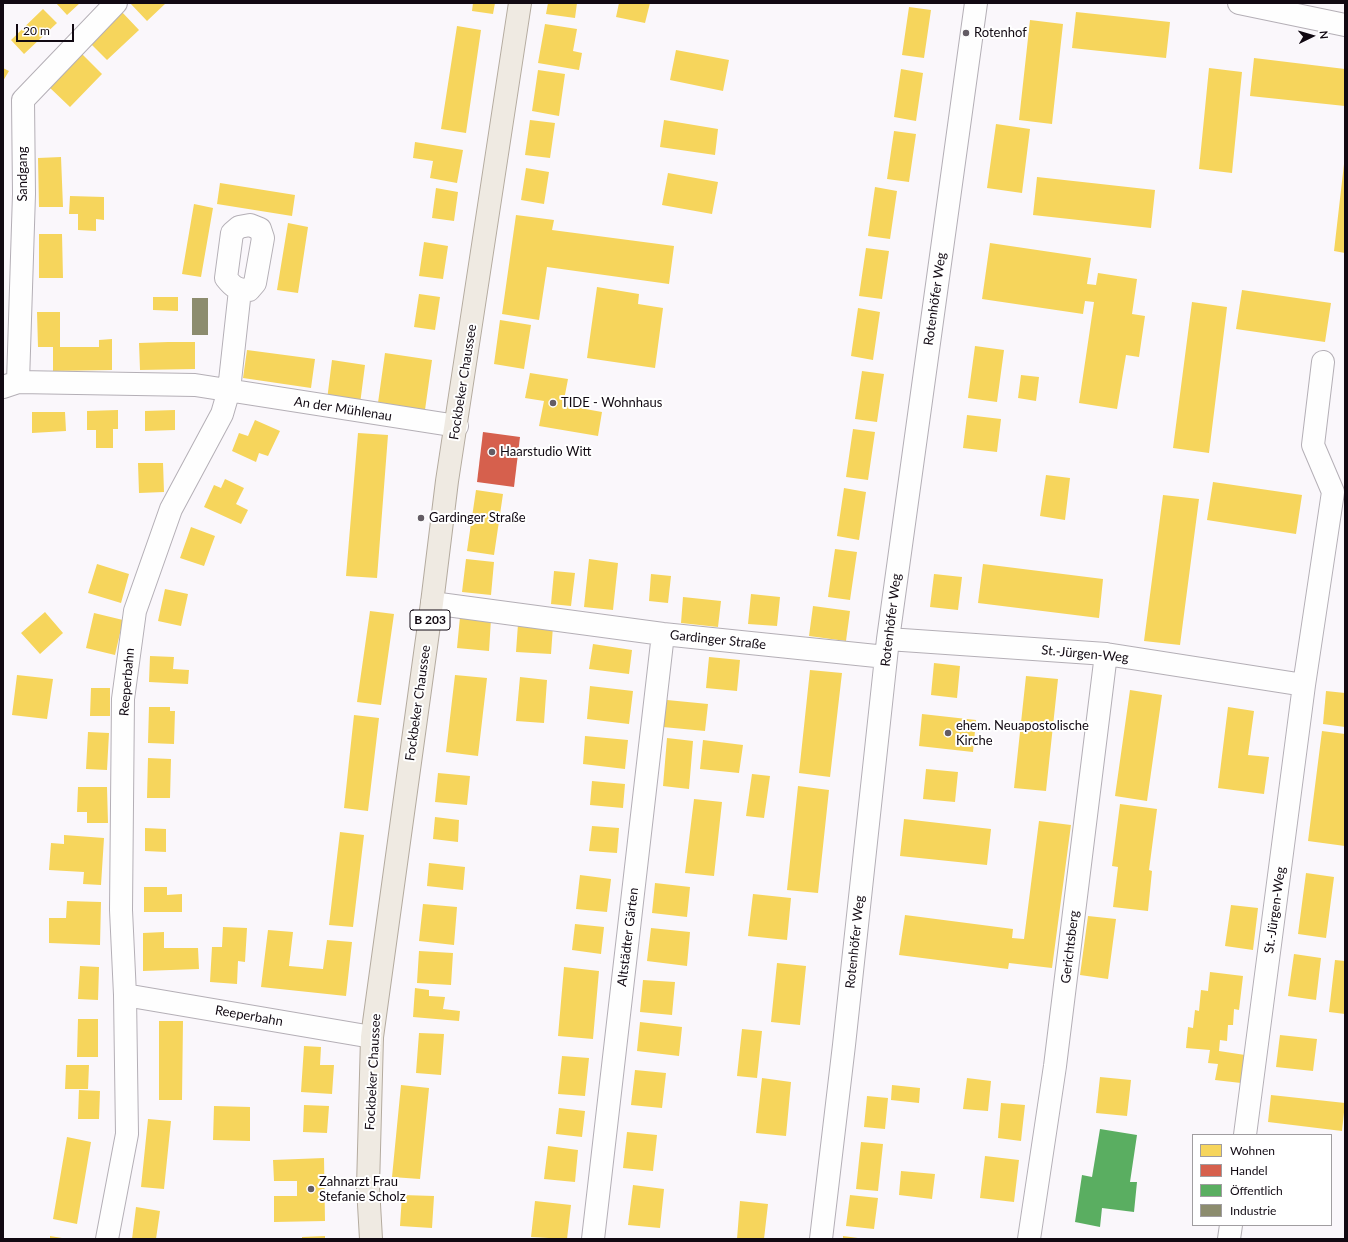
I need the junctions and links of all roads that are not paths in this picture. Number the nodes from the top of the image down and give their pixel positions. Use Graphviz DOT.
graph roads {
  1 [pos="116,3"];
  2 [pos="520,3"];
  3 [pos="976,3"];
  4 [pos="1239,3"];
  5 [pos="1345,25"];
  6 [pos="240,290"];
  7 [pos="1322,362"];
  8 [pos="10,385"];
  9 [pos="229,390"];
  10 [pos="457,426"];
  11 [pos="432,603"];
  12 [pos="664,634"];
  13 [pos="887,648"];
  14 [pos="1106,654"];
  15 [pos="1304,685"];
  16 [pos="126,995"];
  17 [pos="372,1037"];
  18 [pos="1245,1134"];
  19 [pos="1231,1226"];
  20 [pos="107,1239"];
  21 [pos="371,1239"];
  22 [pos="593,1239"];
  23 [pos="821,1239"];
  24 [pos="1029,1239"];
  25 [pos="1229,1239"];
  1 -- 8 [label="street, Sandgang"];
  2 -- 10 [label="main road, Fockbeker Chaussee / B 203"];
  3 -- 13 [label="street, Rotenhöfer Weg"];
  4 -- 5 [label="street"];
  6 -- 9 [label="street"];
  7 -- 15 [label="street, St.-Jürgen-Weg"];
  8 -- 9 [label="street, An der Mühlenau"];
  9 -- 10 [label="street, An der Mühlenau"];
  9 -- 16 [label="street, Reeperbahn"];
  10 -- 11 [label="main road, Fockbeker Chaussee / B 203"];
  11 -- 12 [label="street, Gardinger Straße"];
  11 -- 17 [label="main road, Fockbeker Chaussee / B 203"];
  12 -- 13 [label="street, Gardinger Straße"];
  12 -- 22 [label="street, Altstädter Gärten"];
  13 -- 14 [label="street, St.-Jürgen-Weg"];
  13 -- 23 [label="street, Rotenhöfer Weg"];
  14 -- 15 [label="street, St.-Jürgen-Weg"];
  14 -- 24 [label="street, Gerichtsberg"];
  15 -- 18 [label="street, St.-Jürgen-Weg"];
  16 -- 17 [label="street, Reeperbahn"];
  16 -- 20 [label="street, Reeperbahn"];
  17 -- 21 [label="main road, Fockbeker Chaussee / B 203"];
  19 -- 25 [label="street"];
}
